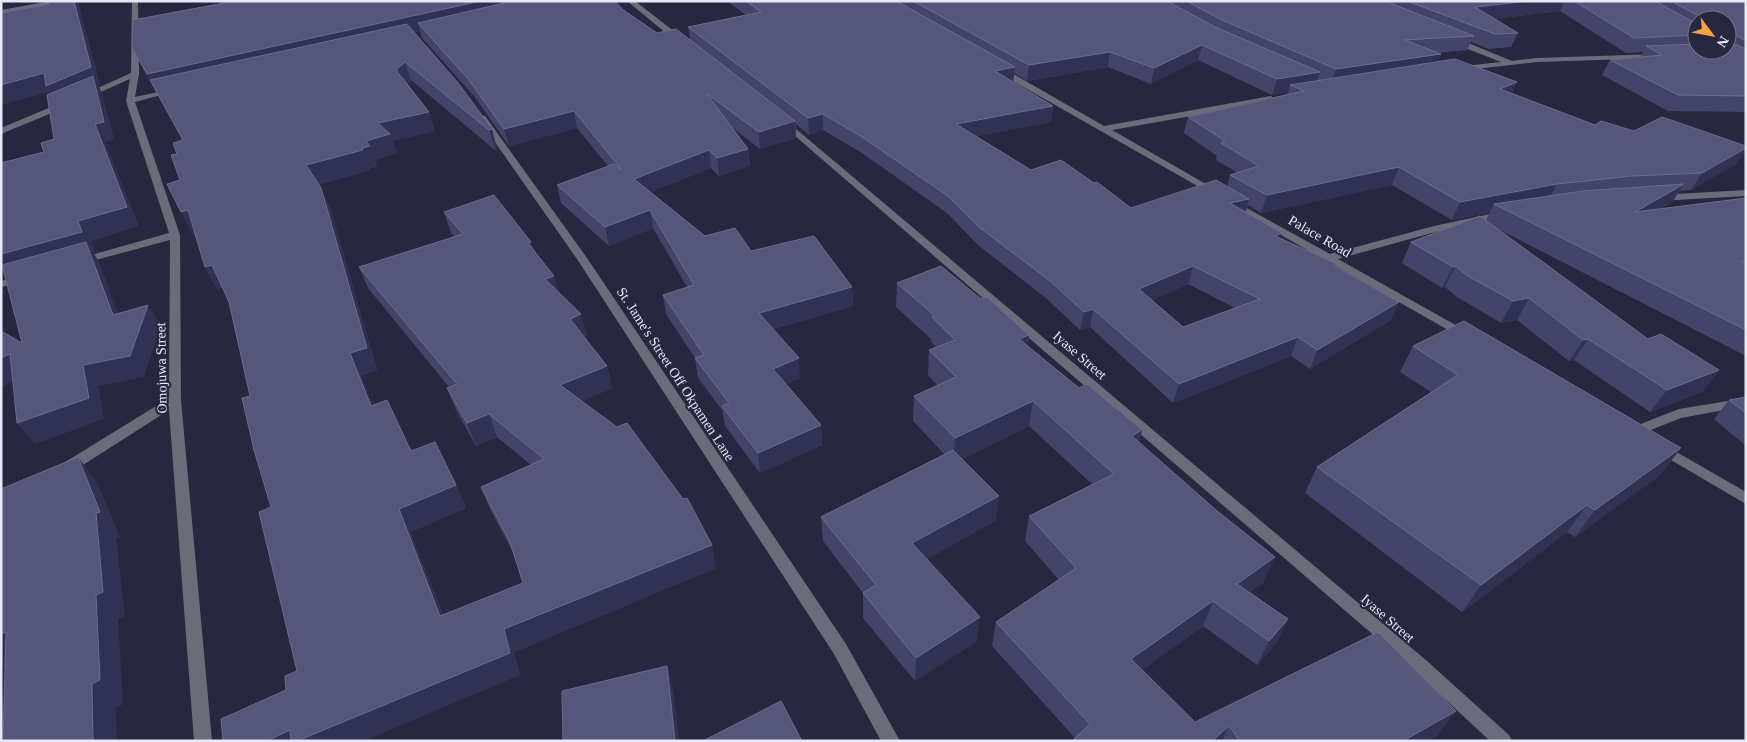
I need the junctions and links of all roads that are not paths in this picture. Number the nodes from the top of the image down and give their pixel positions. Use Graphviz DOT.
graph roads {
  1 [pos="65,1"];
  2 [pos="135,1"];
  3 [pos="630,1"];
  4 [pos="1,12"];
  5 [pos="1447,38"];
  6 [pos="691,49"];
  7 [pos="1664,56"];
  8 [pos="1512,62"];
  9 [pos="992,66"];
  10 [pos="1446,71"];
  11 [pos="135,74"];
  12 [pos="178,90"];
  13 [pos="1283,97"];
  14 [pos="130,100"];
  15 [pos="474,107"];
  16 [pos="774,114"];
  17 [pos="1103,129"];
  18 [pos="1,131"];
  19 [pos="1746,193"];
  20 [pos="1647,199"];
  21 [pos="1514,213"];
  22 [pos="175,235"];
  23 [pos="1329,258"];
  24 [pos="74,263"];
  25 [pos="29,276"];
  26 [pos="1,284"];
  27 [pos="1473,340"];
  28 [pos="175,400"];
  29 [pos="1746,402"];
  30 [pos="59,473"];
  31 [pos="1746,499"];
  32 [pos="202,741"];
  33 [pos="891,741"];
  34 [pos="1503,741"];
  1 -- 4 [label="street"];
  2 -- 11 [label="street, Omojuwa Street"];
  3 -- 6 [label="street"];
  5 -- 8 [label="street"];
  7 -- 8 [label="street"];
  8 -- 10 [label="street"];
  9 -- 17 [label="street, Palace Road"];
  11 -- 14 [label="street, Omojuwa Street"];
  11 -- 18 [label="street"];
  12 -- 14 [label="street"];
  13 -- 17 [label="street"];
  14 -- 22 [label="street, Omojuwa Street"];
  15 -- 33 [label="street, St. Jame's Street Off Okpamen Lane"];
  16 -- 34 [label="street, Iyase Street"];
  17 -- 23 [label="street, Palace Road"];
  19 -- 20 [label="street"];
  21 -- 23 [label="street"];
  22 -- 24 [label="street"];
  22 -- 28 [label="street, Omojuwa Street"];
  23 -- 27 [label="street, Palace Road"];
  25 -- 26 [label="street"];
  28 -- 30 [label="street"];
  28 -- 32 [label="street, Omojuwa Street"];
  29 -- 31 [label="street"];
}
